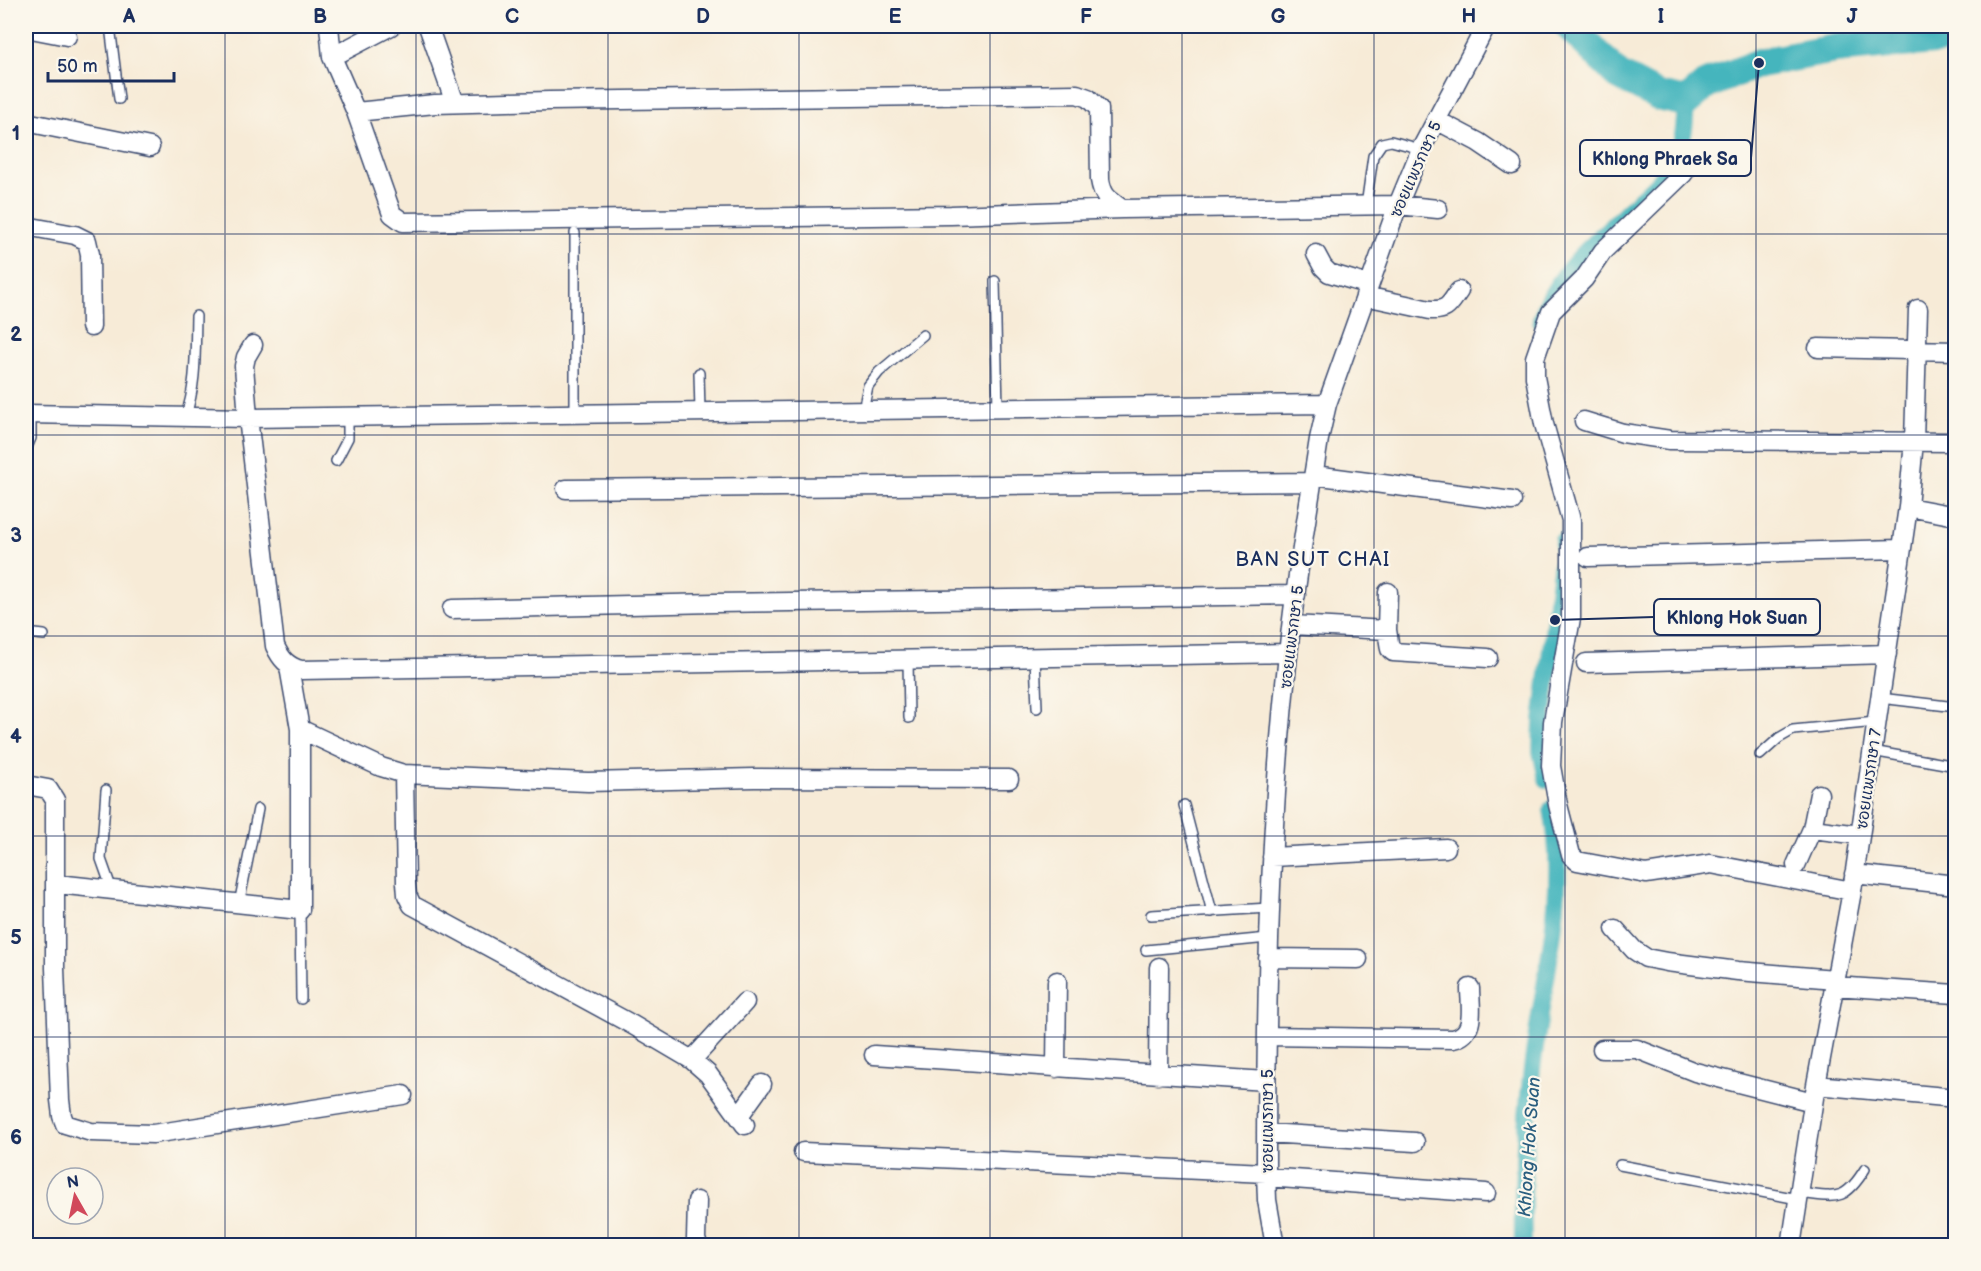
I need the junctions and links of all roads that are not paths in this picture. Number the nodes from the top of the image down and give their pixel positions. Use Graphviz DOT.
graph roads {
  1 [pos="110,26"];
  2 [pos="329,26"];
  3 [pos="391,26"];
  4 [pos="428,26"];
  5 [pos="1486,26"];
  6 [pos="26,28"];
  7 [pos="67,36"];
  8 [pos="332,57"];
  9 [pos="119,99"];
  10 [pos="455,103"];
  11 [pos="356,112"];
  12 [pos="1436,120"];
  13 [pos="26,122"];
  14 [pos="150,147"];
  15 [pos="1421,150"];
  16 [pos="1512,165"];
  17 [pos="1687,165"];
  18 [pos="1398,205"];
  19 [pos="1366,206"];
  20 [pos="1122,209"];
  21 [pos="1438,209"];
  22 [pos="26,226"];
  23 [pos="575,233"];
  24 [pos="1316,254"];
  25 [pos="994,281"];
  26 [pos="1367,291"];
  27 [pos="1459,291"];
  28 [pos="1918,309"];
  29 [pos="196,316"];
  30 [pos="91,327"];
  31 [pos="923,335"];
  32 [pos="253,345"];
  33 [pos="1818,348"];
  34 [pos="1917,350"];
  35 [pos="1956,351"];
  36 [pos="699,373"];
  37 [pos="1328,404"];
  38 [pos="998,409"];
  39 [pos="863,410"];
  40 [pos="700,412"];
  41 [pos="28,414"];
  42 [pos="575,414"];
  43 [pos="348,417"];
  44 [pos="185,418"];
  45 [pos="248,418"];
  46 [pos="1584,421"];
  47 [pos="1914,441"];
  48 [pos="1956,442"];
  49 [pos="26,450"];
  50 [pos="336,461"];
  51 [pos="1313,479"];
  52 [pos="566,489"];
  53 [pos="1512,501"];
  54 [pos="1908,507"];
  55 [pos="1956,516"];
  56 [pos="1901,549"];
  57 [pos="1588,556"];
  58 [pos="1388,592"];
  59 [pos="1296,596"];
  60 [pos="452,609"];
  61 [pos="1292,625"];
  62 [pos="1387,630"];
  63 [pos="26,633"];
  64 [pos="45,635"];
  65 [pos="1288,653"];
  66 [pos="1887,654"];
  67 [pos="1035,657"];
  68 [pos="1488,658"];
  69 [pos="908,660"];
  70 [pos="1586,663"];
  71 [pos="289,667"];
  72 [pos="1880,698"];
  73 [pos="1956,707"];
  74 [pos="1037,708"];
  75 [pos="909,718"];
  76 [pos="1876,723"];
  77 [pos="300,729"];
  78 [pos="1872,751"];
  79 [pos="1760,755"];
  80 [pos="1956,766"];
  81 [pos="404,774"];
  82 [pos="1009,779"];
  83 [pos="26,785"];
  84 [pos="106,790"];
  85 [pos="1819,794"];
  86 [pos="1184,805"];
  87 [pos="258,809"];
  88 [pos="1812,829"];
  89 [pos="1860,835"];
  90 [pos="1446,848"];
  91 [pos="1272,857"];
  92 [pos="1796,865"];
  93 [pos="1853,883"];
  94 [pos="57,884"];
  95 [pos="1956,885"];
  96 [pos="112,890"];
  97 [pos="239,904"];
  98 [pos="1269,908"];
  99 [pos="300,910"];
  100 [pos="1212,912"];
  101 [pos="1151,915"];
  102 [pos="1615,929"];
  103 [pos="1268,938"];
  104 [pos="1146,950"];
  105 [pos="1268,958"];
  106 [pos="1358,959"];
  107 [pos="1159,967"];
  108 [pos="1057,981"];
  109 [pos="1835,982"];
  110 [pos="1470,988"];
  111 [pos="1956,994"];
  112 [pos="301,999"];
  113 [pos="745,1002"];
  114 [pos="1267,1036"];
  115 [pos="1602,1049"];
  116 [pos="696,1055"];
  117 [pos="874,1055"];
  118 [pos="1056,1068"];
  119 [pos="1158,1075"];
  120 [pos="1266,1081"];
  121 [pos="762,1084"];
  122 [pos="1815,1093"];
  123 [pos="403,1095"];
  124 [pos="1956,1098"];
  125 [pos="1266,1133"];
  126 [pos="1414,1142"];
  127 [pos="803,1152"];
  128 [pos="1620,1165"];
  129 [pos="1865,1169"];
  130 [pos="1266,1175"];
  131 [pos="1486,1193"];
  132 [pos="1799,1196"];
  133 [pos="697,1201"];
  134 [pos="698,1245"];
  135 [pos="1275,1245"];
  136 [pos="1791,1245"];
  1 -- 9 [label="lane"];
  2 -- 8 [label="street"];
  3 -- 8 [label="street"];
  4 -- 10 [label="street"];
  5 -- 12 [label="street, ซอยแพรกษา 5"];
  6 -- 7 [label="street"];
  8 -- 11 [label="street"];
  10 -- 11 [label="street"];
  10 -- 20 [label="street"];
  11 -- 20 [label="street"];
  12 -- 15 [label="street, ซอยแพรกษา 5"];
  12 -- 16 [label="street"];
  13 -- 14 [label="street"];
  15 -- 18 [label="street, ซอยแพรกษา 5"];
  15 -- 19 [label="lane"];
  17 -- 93 [label="street"];
  18 -- 19 [label="street"];
  18 -- 21 [label="street"];
  18 -- 26 [label="street, ซอยแพรกษา 5"];
  19 -- 20 [label="street"];
  22 -- 30 [label="street"];
  23 -- 42 [label="lane"];
  24 -- 26 [label="street"];
  25 -- 38 [label="lane"];
  26 -- 27 [label="street"];
  26 -- 37 [label="street, ซอยแพรกษา 5"];
  28 -- 34 [label="street, ซอยแพรกษา 7"];
  29 -- 44 [label="lane"];
  31 -- 39 [label="lane"];
  32 -- 45 [label="street"];
  33 -- 34 [label="street"];
  34 -- 35 [label="street"];
  34 -- 47 [label="street, ซอยแพรกษา 7"];
  36 -- 40 [label="lane"];
  37 -- 38 [label="street"];
  37 -- 51 [label="street, ซอยแพรกษา 5"];
  38 -- 39 [label="street"];
  39 -- 40 [label="street"];
  40 -- 42 [label="street"];
  41 -- 44 [label="street"];
  41 -- 49 [label="lane"];
  42 -- 43 [label="street"];
  43 -- 45 [label="street"];
  43 -- 50 [label="lane"];
  44 -- 45 [label="street"];
  45 -- 71 [label="street"];
  46 -- 47 [label="street"];
  47 -- 48 [label="street"];
  47 -- 54 [label="street, ซอยแพรกษา 7"];
  51 -- 52 [label="street"];
  51 -- 53 [label="street"];
  51 -- 59 [label="street, ซอยแพรกษา 5"];
  54 -- 55 [label="street"];
  54 -- 56 [label="street, ซอยแพรกษา 7"];
  56 -- 57 [label="street"];
  56 -- 66 [label="street, ซอยแพรกษา 7"];
  58 -- 62 [label="street"];
  59 -- 60 [label="street"];
  59 -- 61 [label="street, ซอยแพรกษา 5"];
  61 -- 62 [label="street"];
  61 -- 65 [label="street, ซอยแพรกษา 5"];
  62 -- 68 [label="street"];
  63 -- 64 [label="lane"];
  65 -- 67 [label="street"];
  65 -- 91 [label="street, ซอยแพรกษา 5"];
  66 -- 70 [label="street"];
  66 -- 72 [label="street, ซอยแพรกษา 7"];
  67 -- 69 [label="street"];
  67 -- 74 [label="lane"];
  69 -- 71 [label="street"];
  69 -- 75 [label="lane"];
  71 -- 77 [label="street"];
  72 -- 73 [label="lane"];
  72 -- 76 [label="street, ซอยแพรกษา 7"];
  76 -- 78 [label="street, ซอยแพรกษา 7"];
  76 -- 79 [label="lane"];
  77 -- 81 [label="street"];
  77 -- 99 [label="street"];
  78 -- 80 [label="lane"];
  78 -- 89 [label="street, ซอยแพรกษา 7"];
  81 -- 82 [label="street"];
  81 -- 116 [label="street"];
  83 -- 94 [label="street"];
  84 -- 96 [label="lane"];
  85 -- 88 [label="street"];
  86 -- 100 [label="lane"];
  87 -- 97 [label="lane"];
  88 -- 89 [label="street"];
  88 -- 92 [label="street"];
  89 -- 93 [label="street, ซอยแพรกษา 7"];
  90 -- 91 [label="street"];
  91 -- 98 [label="street, ซอยแพรกษา 5"];
  93 -- 95 [label="street"];
  93 -- 109 [label="street, ซอยแพรกษา 7"];
  94 -- 96 [label="street"];
  94 -- 123 [label="street"];
  96 -- 97 [label="street"];
  97 -- 99 [label="street"];
  98 -- 100 [label="lane"];
  98 -- 103 [label="street, ซอยแพรกษา 5"];
  99 -- 112 [label="lane"];
  100 -- 101 [label="lane"];
  102 -- 109 [label="street"];
  103 -- 104 [label="lane"];
  103 -- 105 [label="street, ซอยแพรกษา 5"];
  105 -- 106 [label="street"];
  105 -- 114 [label="street, ซอยแพรกษา 5"];
  107 -- 119 [label="street"];
  108 -- 118 [label="street"];
  109 -- 111 [label="street"];
  109 -- 122 [label="street, ซอยแพรกษา 7"];
  110 -- 114 [label="street"];
  113 -- 116 [label="street"];
  114 -- 120 [label="street, ซอยแพรกษา 5"];
  115 -- 122 [label="street"];
  116 -- 121 [label="street"];
  117 -- 118 [label="street"];
  118 -- 119 [label="street"];
  119 -- 120 [label="street"];
  120 -- 125 [label="street, ซอยแพรกษา 5"];
  122 -- 124 [label="street"];
  122 -- 132 [label="street, ซอยแพรกษา 7"];
  125 -- 126 [label="street"];
  125 -- 130 [label="street, ซอยแพรกษา 5"];
  127 -- 130 [label="street"];
  128 -- 132 [label="lane"];
  129 -- 132 [label="lane"];
  130 -- 131 [label="street"];
  130 -- 135 [label="street, ซอยแพรกษา 5"];
  132 -- 136 [label="street, ซอยแพรกษา 7"];
  133 -- 134 [label="street"];
}
